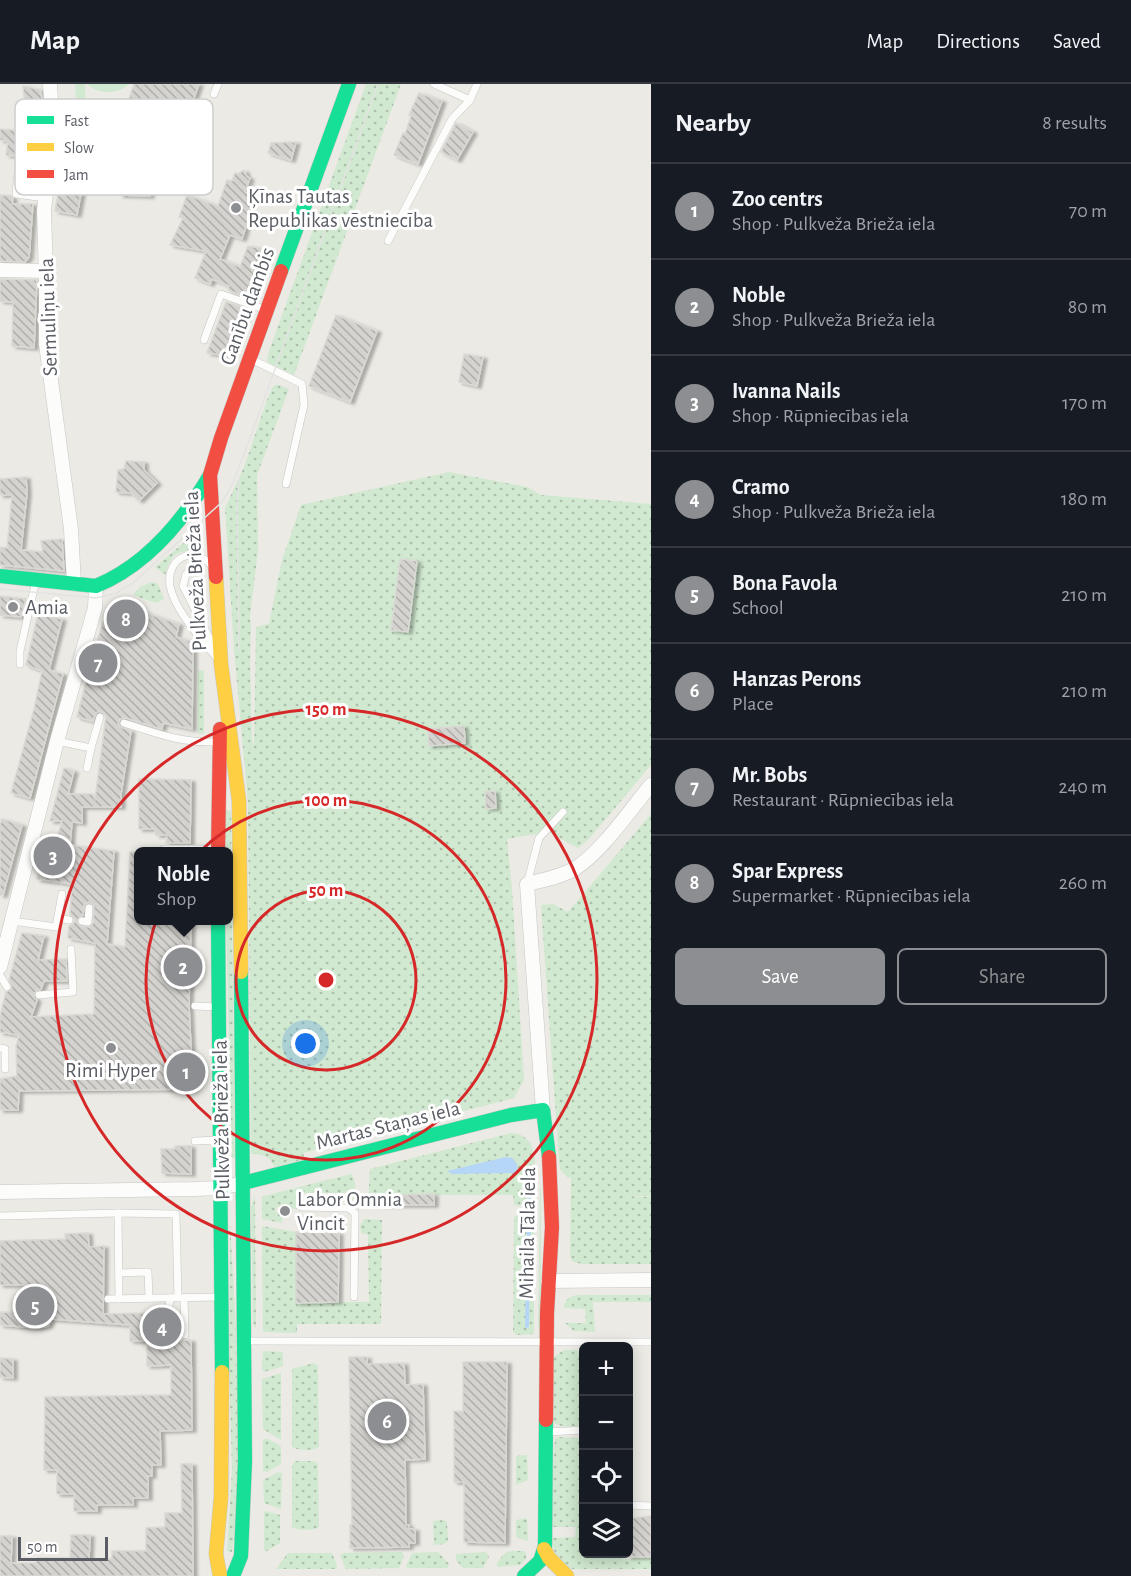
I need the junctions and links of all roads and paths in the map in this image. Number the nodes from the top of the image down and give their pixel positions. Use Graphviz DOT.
graph roads {
  1 [pos="50,84"];
  2 [pos="218,84"];
  3 [pos="349,84"];
  4 [pos="434,84"];
  5 [pos="477,84"];
  6 [pos="444,86"];
  7 [pos="214,94"];
  8 [pos="51,99"];
  9 [pos="470,100"];
  10 [pos="23,195"];
  11 [pos="45,195"];
  12 [pos="45,198"];
  13 [pos="388,242"];
  14 [pos="0,270"];
  15 [pos="46,271"];
  16 [pos="268,311"];
  17 [pos="204,340"];
  18 [pos="250,359"];
  19 [pos="210,475"];
  20 [pos="286,484"];
  21 [pos="180,520"];
  22 [pos="213,525"];
  23 [pos="202,559"];
  24 [pos="215,571"];
  25 [pos="0,576"];
  26 [pos="36,580"];
  27 [pos="74,584"];
  28 [pos="96,586"];
  29 [pos="20,664"];
  30 [pos="221,664"];
  31 [pos="100,717"];
  32 [pos="124,723"];
  33 [pos="57,741"];
  34 [pos="219,742"];
  35 [pos="91,748"];
  36 [pos="87,768"];
  37 [pos="651,785"];
  38 [pos="218,800"];
  39 [pos="239,801"];
  40 [pos="563,812"];
  41 [pos="218,847"];
  42 [pos="527,884"];
  43 [pos="62,894"];
  44 [pos="89,908"];
  45 [pos="58,918"];
  46 [pos="69,920"];
  47 [pos="12,921"];
  48 [pos="82,921"];
  49 [pos="218,925"];
  50 [pos="71,949"];
  51 [pos="0,967"];
  52 [pos="0,975"];
  53 [pos="8,987"];
  54 [pos="39,995"];
  55 [pos="195,1006"];
  56 [pos="218,1007"];
  57 [pos="0,1048"];
  58 [pos="5,1069"];
  59 [pos="543,1110"];
  60 [pos="220,1140"];
  61 [pos="195,1141"];
  62 [pos="243,1183"];
  63 [pos="220,1188"];
  64 [pos="0,1192"];
  65 [pos="302,1207"];
  66 [pos="118,1213"];
  67 [pos="0,1216"];
  68 [pos="119,1273"];
  69 [pos="651,1280"];
  70 [pos="548,1281"];
  71 [pos="221,1297"];
  72 [pos="354,1297"];
  73 [pos="148,1298"];
  74 [pos="170,1298"];
  75 [pos="181,1298"];
  76 [pos="108,1299"];
  77 [pos="119,1299"];
  78 [pos="160,1333"];
  79 [pos="185,1335"];
  80 [pos="244,1341"];
  81 [pos="547,1342"];
  82 [pos="651,1342"];
  83 [pos="579,1430"];
  84 [pos="546,1432"];
  85 [pos="633,1505"];
  86 [pos="651,1506"];
  87 [pos="544,1549"];
  88 [pos="220,1576"];
  89 [pos="233,1576"];
  90 [pos="524,1576"];
  91 [pos="567,1576"];
  1 -- 8 [label="street, Sermuliņu iela"];
  2 -- 7 [label="lane"];
  3 -- 16 [label="main road, Ganību dambis"];
  4 -- 6 [label="lane"];
  5 -- 9 [label="lane"];
  6 -- 9 [label="lane"];
  9 -- 13 [label="lane"];
  10 -- 12 [label="lane"];
  11 -- 12 [label="street, Sermuliņu iela"];
  12 -- 15 [label="street, Sermuliņu iela"];
  14 -- 15 [label="street"];
  15 -- 27 [label="street, Sermuliņu iela"];
  16 -- 17 [label="lane"];
  16 -- 18 [label="main road, Ganību dambis"];
  18 -- 19 [label="main road, Ganību dambis"];
  18 -- 20 [label="lane"];
  19 -- 21 [label="main road"];
  19 -- 22 [label="main road, Pulkveža Brieža iela"];
  21 -- 22 [label="main road"];
  21 -- 28 [label="main road"];
  22 -- 24 [label="main road, Pulkveža Brieža iela"];
  23 -- 24 [label="lane"];
  23 -- 30 [label="lane"];
  23 -- 30 [label="lane"];
  24 -- 30 [label="main road, Pulkveža Brieža iela"];
  25 -- 26 [label="main road"];
  26 -- 27 [label="main road"];
  26 -- 29 [label="lane"];
  27 -- 28 [label="main road"];
  28 -- 33 [label="street"];
  30 -- 34 [label="main road, Pulkveža Brieža iela"];
  30 -- 39 [label="main road, Pulkveža Brieža iela"];
  31 -- 35 [label="lane"];
  32 -- 34 [label="lane"];
  33 -- 35 [label="lane"];
  33 -- 47 [label="street"];
  34 -- 38 [label="main road, Pulkveža Brieža iela"];
  35 -- 36 [label="lane"];
  37 -- 42 [label="street"];
  38 -- 39 [label="main road"];
  38 -- 41 [label="main road, Pulkveža Brieža iela"];
  39 -- 62 [label="main road, Pulkveža Brieža iela"];
  40 -- 42 [label="lane"];
  42 -- 59 [label="street, Mihaila Tāla iela"];
  43 -- 45 [label="lane"];
  44 -- 48 [label="lane"];
  45 -- 46 [label="lane"];
  45 -- 47 [label="lane"];
  47 -- 51 [label="street"];
  49 -- 56 [label="main road, Pulkveža Brieža iela"];
  50 -- 54 [label="lane"];
  52 -- 53 [label="lane"];
  55 -- 56 [label="lane"];
  56 -- 60 [label="main road, Pulkveža Brieža iela"];
  57 -- 58 [label="lane"];
  59 -- 62 [label="main road, Martas Staņas iela"];
  59 -- 70 [label="main road, Mihaila Tāla iela"];
  60 -- 61 [label="lane"];
  60 -- 63 [label="main road, Pulkveža Brieža iela"];
  62 -- 63 [label="street"];
  62 -- 80 [label="main road, Pulkveža Brieža iela"];
  63 -- 64 [label="street"];
  63 -- 71 [label="main road, Pulkveža Brieža iela"];
  65 -- 72 [label="lane"];
  66 -- 67 [label="lane"];
  66 -- 68 [label="lane"];
  66 -- 75 [label="lane"];
  68 -- 73 [label="lane"];
  68 -- 77 [label="lane"];
  69 -- 70 [label="street"];
  70 -- 81 [label="main road, Mihaila Tāla iela"];
  71 -- 75 [label="lane"];
  71 -- 88 [label="main road, Pulkveža Brieža iela"];
  73 -- 74 [label="lane"];
  73 -- 77 [label="lane"];
  74 -- 75 [label="lane"];
  74 -- 78 [label="lane"];
  75 -- 79 [label="lane"];
  76 -- 77 [label="lane"];
  80 -- 81 [label="lane"];
  80 -- 89 [label="main road, Pulkveža Brieža iela"];
  81 -- 82 [label="lane"];
  81 -- 84 [label="main road, Mihaila Tāla iela"];
  83 -- 84 [label="lane"];
  84 -- 87 [label="main road, Mihaila Tāla iela"];
  85 -- 86 [label="lane"];
  87 -- 90 [label="main road"];
  87 -- 91 [label="main road"];
}
